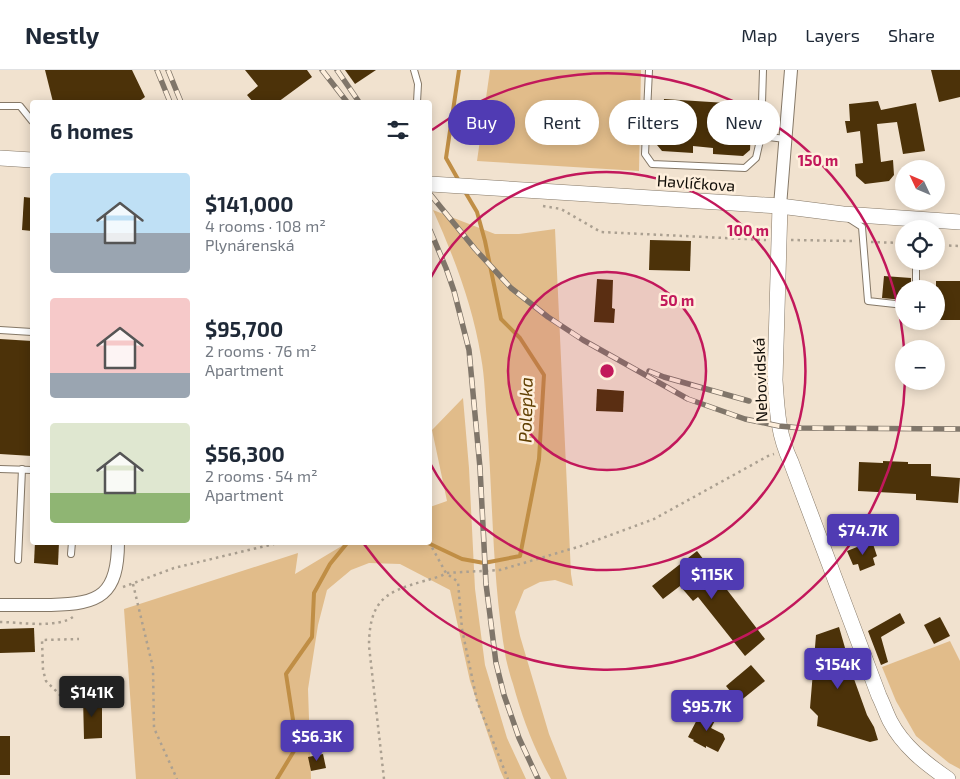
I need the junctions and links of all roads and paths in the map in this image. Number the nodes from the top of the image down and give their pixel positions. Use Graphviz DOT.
graph roads {
  1 [pos="414,70"];
  2 [pos="650,70"];
  3 [pos="763,70"];
  4 [pos="791,70"];
  5 [pos="417,100"];
  6 [pos="763,100"];
  7 [pos="0,106"];
  8 [pos="30,118"];
  9 [pos="780,138"];
  10 [pos="785,139"];
  11 [pos="760,145"];
  12 [pos="0,158"];
  13 [pos="30,160"];
  14 [pos="435,184"];
  15 [pos="541,206"];
  16 [pos="780,206"];
  17 [pos="843,214"];
  18 [pos="960,222"];
  19 [pos="779,240"];
  20 [pos="863,241"];
  21 [pos="895,243"];
  22 [pos="945,245"];
  23 [pos="960,246"];
  24 [pos="895,304"];
  25 [pos="0,330"];
  26 [pos="30,332"];
  27 [pos="786,452"];
  28 [pos="0,469"];
  29 [pos="22,470"];
  30 [pos="30,470"];
  31 [pos="72,545"];
  32 [pos="118,545"];
  33 [pos="270,545"];
  34 [pos="430,545"];
  35 [pos="72,554"];
  36 [pos="18,560"];
  37 [pos="446,573"];
  38 [pos="133,584"];
  39 [pos="102,594"];
  40 [pos="0,605"];
  41 [pos="79,639"];
  42 [pos="70,705"];
  43 [pos="177,779"];
  44 [pos="384,779"];
  45 [pos="508,779"];
  46 [pos="948,779"];
  1 -- 5 [label="lane"];
  2 -- 11 [label="lane"];
  3 -- 6 [label="lane"];
  4 -- 10 [label="street"];
  7 -- 8 [label="lane"];
  9 -- 10 [label="lane"];
  10 -- 16 [label="street"];
  12 -- 13 [label="street"];
  14 -- 16 [label="street, Havlíčkova"];
  15 -- 19 [label="path"];
  16 -- 17 [label="street, Havlíčkova"];
  16 -- 19 [label="street, Nebovidská"];
  17 -- 18 [label="street, Havlíčkova"];
  17 -- 20 [label="lane"];
  19 -- 20 [label="path"];
  19 -- 27 [label="street, Nebovidská"];
  20 -- 21 [label="path"];
  20 -- 24 [label="lane"];
  22 -- 23 [label="path"];
  25 -- 26 [label="lane"];
  27 -- 37 [label="path"];
  27 -- 46 [label="street, Nebovidská"];
  28 -- 29 [label="lane"];
  29 -- 30 [label="lane"];
  29 -- 36 [label="lane"];
  31 -- 35 [label="lane"];
  32 -- 39 [label="street"];
  33 -- 38 [label="path"];
  34 -- 37 [label="path"];
  37 -- 44 [label="path"];
  37 -- 45 [label="path"];
  38 -- 39 [label="path"];
  38 -- 43 [label="path"];
  39 -- 40 [label="street"];
  41 -- 42 [label="path"];
}
